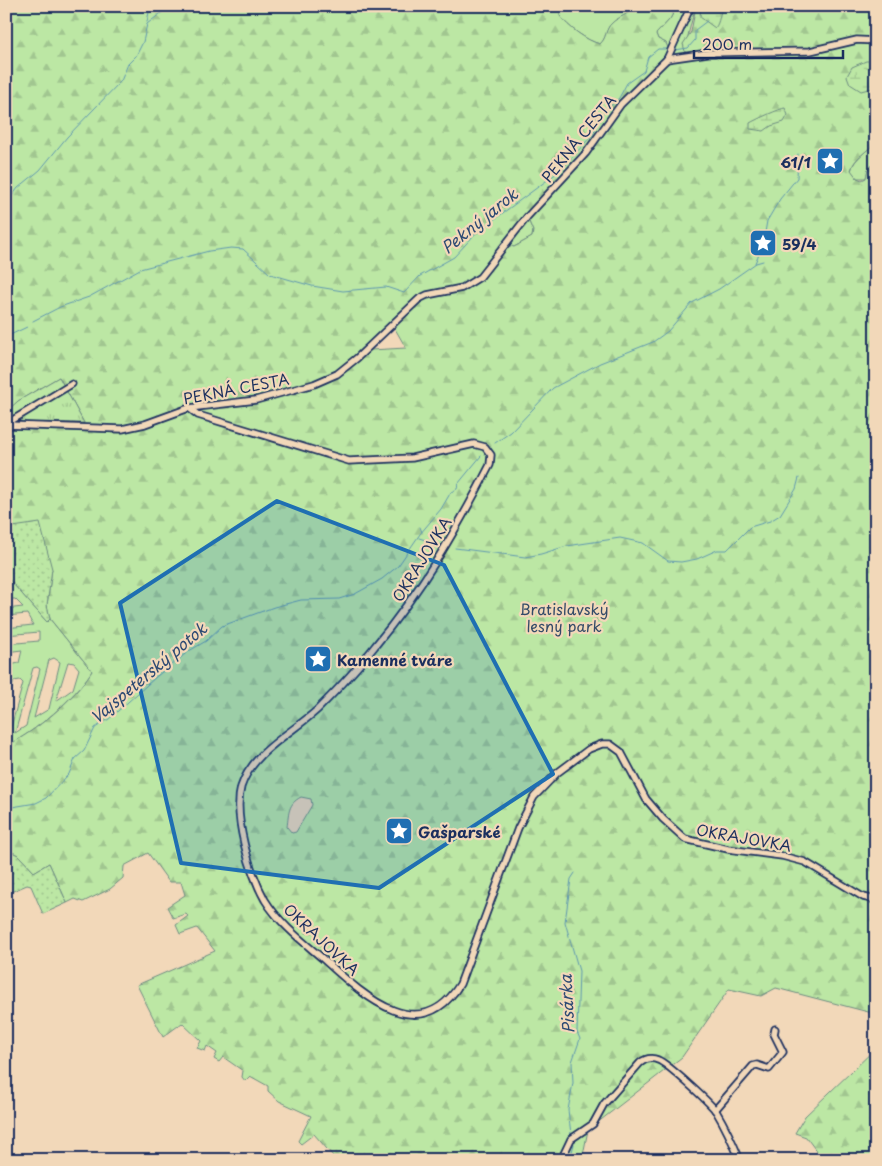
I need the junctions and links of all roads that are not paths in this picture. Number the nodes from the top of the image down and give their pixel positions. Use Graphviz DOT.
graph roads {
  1 [pos="691,6"];
  2 [pos="876,41"];
  3 [pos="667,59"];
  4 [pos="72,384"];
  5 [pos="189,408"];
  6 [pos="6,424"];
  7 [pos="876,900"];
  8 [pos="775,1029"];
  9 [pos="715,1110"];
  10 [pos="561,1160"];
  11 [pos="740,1160"];
  1 -- 3 [label="street, PEKNÁ CESTA"];
  2 -- 3 [label="street"];
  3 -- 5 [label="street, PEKNÁ CESTA"];
  4 -- 6 [label="street"];
  5 -- 6 [label="street, PEKNÁ CESTA"];
  5 -- 7 [label="street, OKRAJOVKA"];
  8 -- 9 [label="street"];
  9 -- 10 [label="street"];
  9 -- 11 [label="street"];
}
